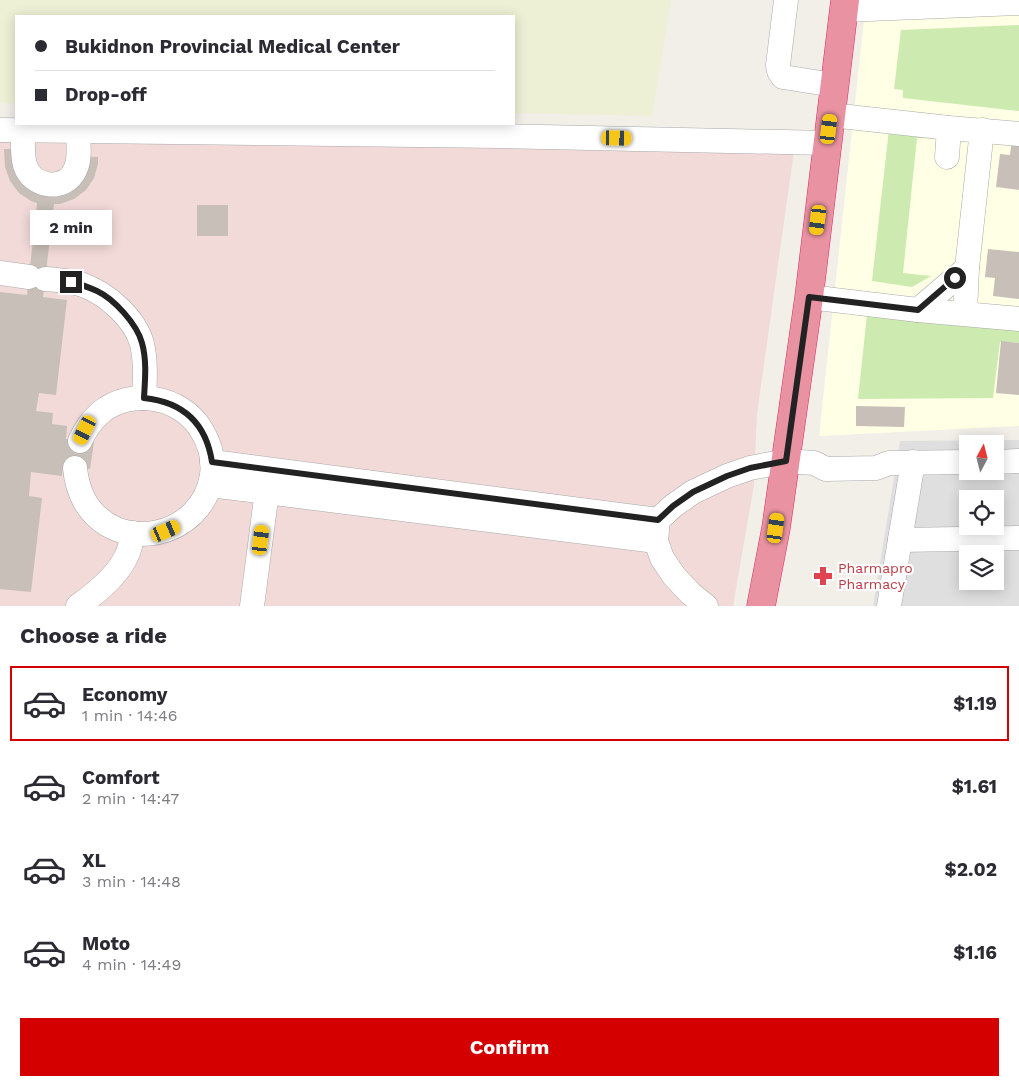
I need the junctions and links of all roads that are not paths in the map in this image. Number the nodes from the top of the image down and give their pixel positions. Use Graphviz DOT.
graph roads {
  1 [pos="786,0"];
  2 [pos="1019,3"];
  3 [pos="844,5"];
  4 [pos="834,85"];
  5 [pos="831,115"];
  6 [pos="949,128"];
  7 [pos="11,130"];
  8 [pos="982,130"];
  9 [pos="78,131"];
  10 [pos="1019,134"];
  11 [pos="827,143"];
  12 [pos="948,157"];
  13 [pos="967,268"];
  14 [pos="0,273"];
  15 [pos="809,297"];
  16 [pos="918,310"];
  17 [pos="964,314"];
  18 [pos="1019,319"];
  19 [pos="144,398"];
  20 [pos="80,441"];
  21 [pos="786,461"];
  22 [pos="1019,461"];
  23 [pos="913,462"];
  24 [pos="959,462"];
  25 [pos="1004,462"];
  26 [pos="75,468"];
  27 [pos="211,473"];
  28 [pos="267,491"];
  29 [pos="657,531"];
  30 [pos="133,534"];
  31 [pos="1019,538"];
  32 [pos="900,540"];
  33 [pos="78,606"];
  34 [pos="252,606"];
  35 [pos="706,606"];
  36 [pos="761,606"];
  37 [pos="889,606"];
  1 -- 4 [label="street"];
  2 -- 3 [label="street"];
  3 -- 4 [label="highway"];
  4 -- 5 [label="highway"];
  5 -- 6 [label="street"];
  5 -- 11 [label="highway"];
  6 -- 8 [label="street"];
  6 -- 12 [label="street"];
  7 -- 9 [label="street"];
  7 -- 9 [label="street"];
  8 -- 10 [label="street"];
  8 -- 13 [label="street"];
  9 -- 11 [label="street"];
  11 -- 15 [label="highway"];
  13 -- 16 [label="street"];
  13 -- 17 [label="street"];
  14 -- 19 [label="street"];
  15 -- 16 [label="street"];
  15 -- 21 [label="highway"];
  16 -- 17 [label="street"];
  17 -- 18 [label="street"];
  19 -- 20 [label="street"];
  19 -- 27 [label="street"];
  21 -- 23 [label="street"];
  21 -- 29 [label="street"];
  21 -- 36 [label="highway"];
  22 -- 25 [label="street"];
  23 -- 24 [label="street"];
  23 -- 32 [label="street"];
  26 -- 30 [label="street"];
  27 -- 28 [label="street"];
  27 -- 29 [label="street"];
  27 -- 30 [label="street"];
  28 -- 29 [label="street"];
  28 -- 34 [label="street"];
  29 -- 35 [label="street"];
  30 -- 33 [label="street"];
  31 -- 32 [label="street"];
  32 -- 37 [label="street"];
}
